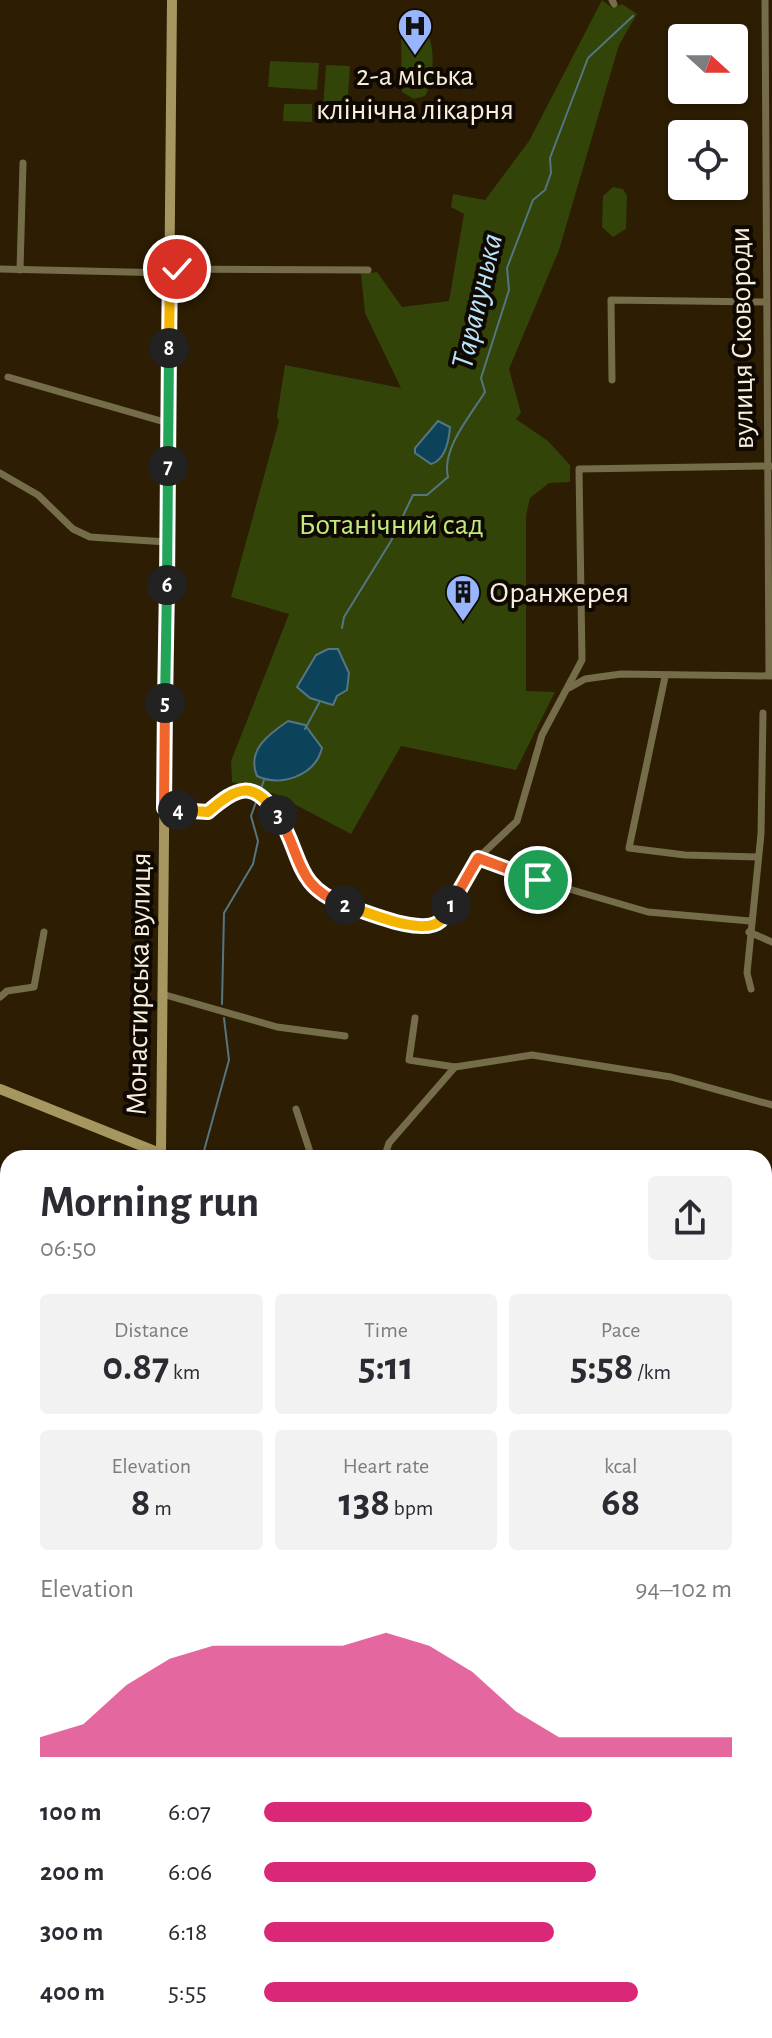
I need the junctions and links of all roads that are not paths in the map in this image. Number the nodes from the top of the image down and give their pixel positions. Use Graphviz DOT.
graph roads {
  1 [pos="172,0"];
  2 [pos="765,0"];
  3 [pos="23,163"];
  4 [pos="0,269"];
  5 [pos="20,270"];
  6 [pos="368,270"];
  7 [pos="170,271"];
  8 [pos="765,302"];
  9 [pos="8,377"];
  10 [pos="612,380"];
  11 [pos="168,423"];
  12 [pos="769,466"];
  13 [pos="0,473"];
  14 [pos="167,542"];
  15 [pos="771,676"];
  16 [pos="665,677"];
  17 [pos="568,688"];
  18 [pos="763,713"];
  19 [pos="164,808"];
  20 [pos="761,834"];
  21 [pos="772,834"];
  22 [pos="758,857"];
  23 [pos="478,858"];
  24 [pos="750,921"];
  25 [pos="44,932"];
  26 [pos="749,932"];
  27 [pos="772,942"];
  28 [pos="751,989"];
  29 [pos="162,994"];
  30 [pos="0,997"];
  31 [pos="415,1018"];
  32 [pos="345,1036"];
  33 [pos="455,1067"];
  34 [pos="0,1089"];
  35 [pos="772,1105"];
  36 [pos="296,1109"];
  37 [pos="149,1150"];
  38 [pos="161,1150"];
  39 [pos="309,1150"];
  40 [pos="387,1150"];
  1 -- 7 [label="street, Монастирська вулиця"];
  2 -- 8 [label="street, вулиця Сковороди"];
  3 -- 5 [label="street"];
  4 -- 5 [label="street"];
  5 -- 7 [label="street"];
  6 -- 7 [label="street"];
  7 -- 11 [label="street, Монастирська вулиця"];
  8 -- 10 [label="street"];
  8 -- 12 [label="street, вулиця Сковороди"];
  9 -- 11 [label="street"];
  11 -- 14 [label="street, Монастирська вулиця"];
  12 -- 15 [label="street, вулиця Сковороди"];
  12 -- 17 [label="street"];
  13 -- 14 [label="street"];
  14 -- 19 [label="street, Монастирська вулиця"];
  15 -- 16 [label="street"];
  16 -- 17 [label="street"];
  16 -- 22 [label="street"];
  17 -- 23 [label="street"];
  18 -- 20 [label="street"];
  19 -- 23 [label="street"];
  19 -- 29 [label="street, Монастирська вулиця"];
  20 -- 21 [label="street"];
  20 -- 22 [label="street"];
  22 -- 24 [label="street"];
  23 -- 24 [label="street"];
  24 -- 26 [label="street"];
  25 -- 30 [label="street"];
  26 -- 27 [label="street"];
  26 -- 28 [label="street"];
  29 -- 32 [label="street"];
  29 -- 38 [label="street, Монастирська вулиця"];
  31 -- 33 [label="street"];
  33 -- 35 [label="street"];
  33 -- 40 [label="street"];
  34 -- 37 [label="street"];
  36 -- 39 [label="street"];
}
